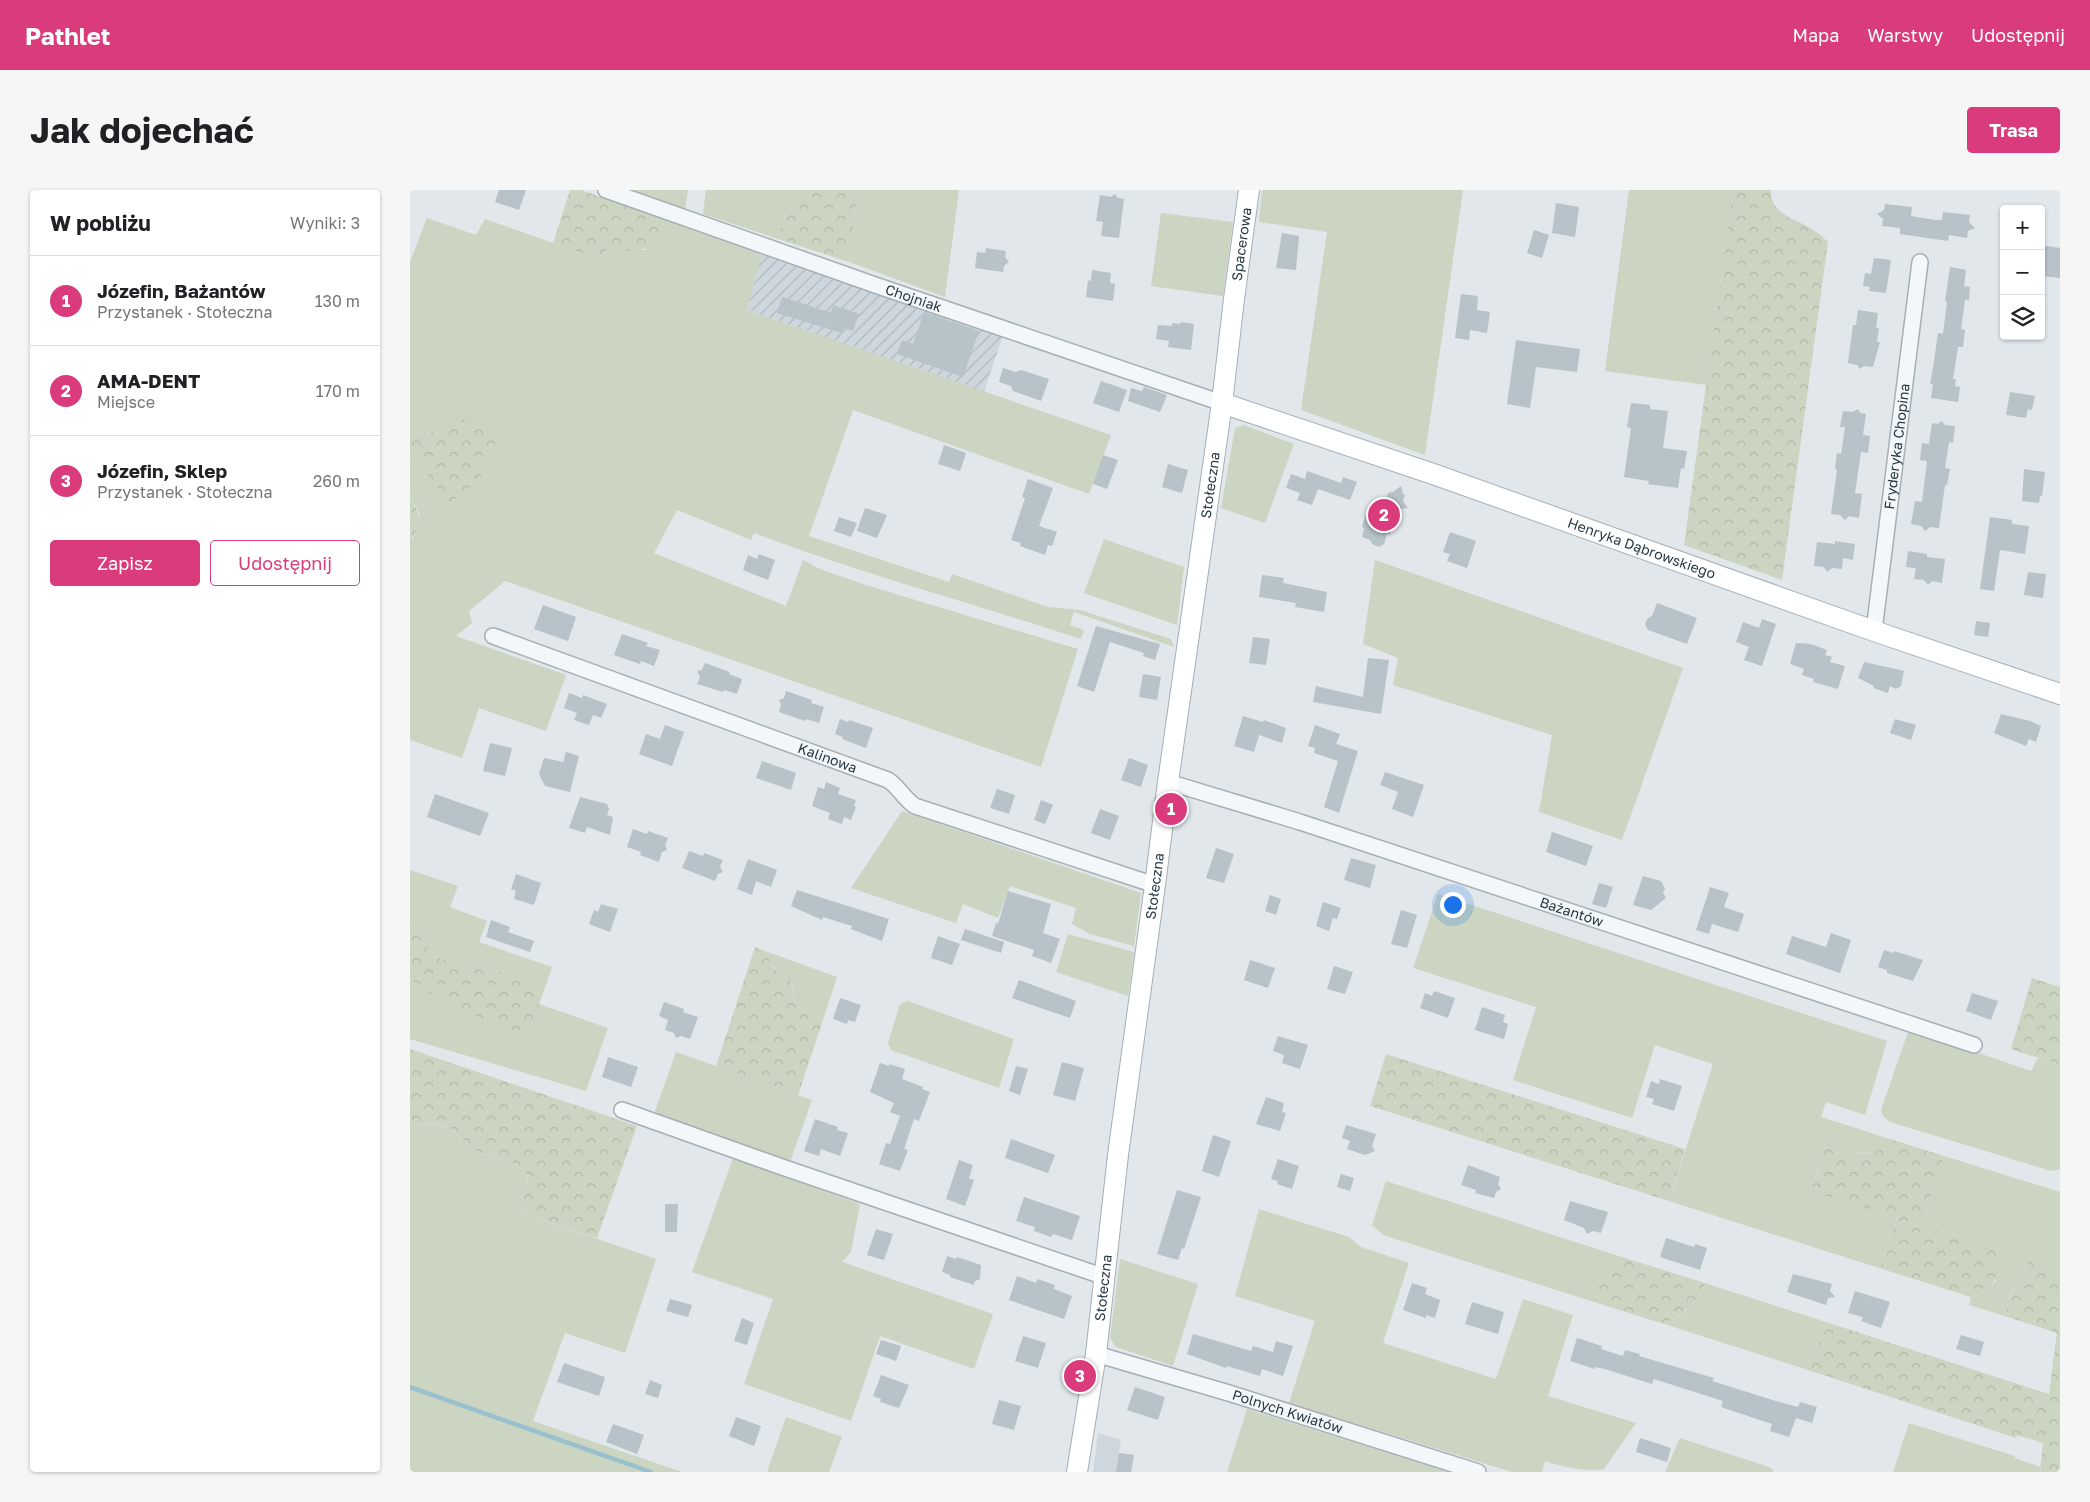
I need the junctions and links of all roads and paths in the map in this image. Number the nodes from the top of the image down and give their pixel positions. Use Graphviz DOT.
graph roads {
  1 [pos="1249,190"];
  2 [pos="612,191"];
  3 [pos="1920,262"];
  4 [pos="1234,300"];
  5 [pos="1222,403"];
  6 [pos="1874,631"];
  7 [pos="493,636"];
  8 [pos="2060,694"];
  9 [pos="1168,782"];
  10 [pos="1155,885"];
  11 [pos="1974,1045"];
  12 [pos="622,1110"];
  13 [pos="1105,1277"];
  14 [pos="1096,1354"];
  15 [pos="1077,1472"];
  16 [pos="1478,1472"];
  1 -- 4 [label="street, Spacerowa"];
  2 -- 5 [label="street, Chojniak"];
  3 -- 6 [label="street, Fryderyka Chopina"];
  4 -- 5 [label="street, Stołeczna"];
  5 -- 6 [label="street, Henryka Dąbrowskiego"];
  5 -- 9 [label="street, Stołeczna"];
  6 -- 8 [label="street, Henryka Dąbrowskiego"];
  7 -- 10 [label="street, Kalinowa"];
  9 -- 10 [label="street, Stołeczna"];
  9 -- 11 [label="street, Bażantów"];
  10 -- 13 [label="street, Stołeczna"];
  12 -- 13 [label="street"];
  13 -- 14 [label="street, Stołeczna"];
  14 -- 15 [label="street, Stołeczna"];
  14 -- 16 [label="street, Polnych Kwiatów"];
}
